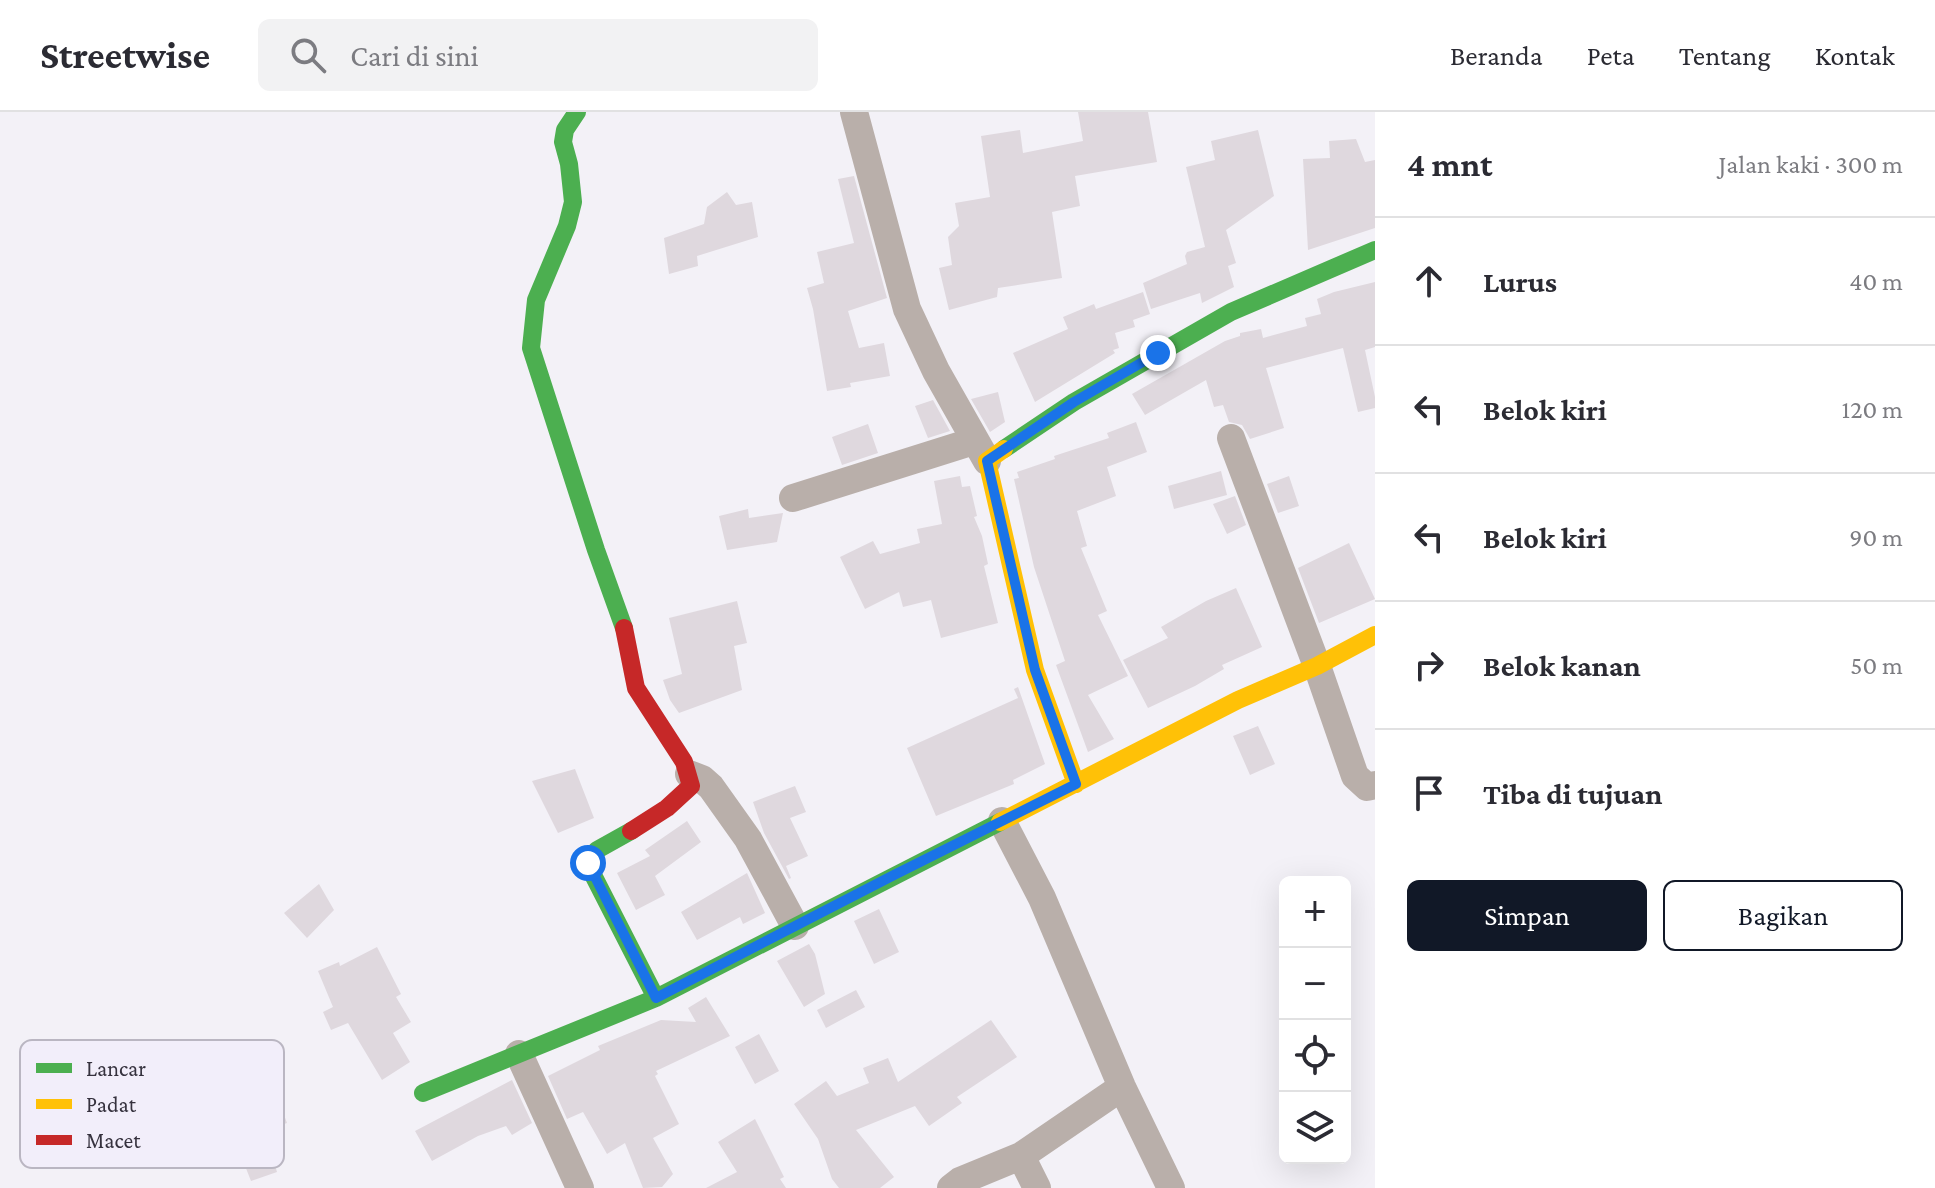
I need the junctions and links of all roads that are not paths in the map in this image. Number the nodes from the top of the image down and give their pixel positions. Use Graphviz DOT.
graph roads {
  1 [pos="577,112"];
  2 [pos="854,112"];
  3 [pos="1375,250"];
  4 [pos="1231,438"];
  5 [pos="980,451"];
  6 [pos="793,498"];
  7 [pos="1375,635"];
  8 [pos="1317,666"];
  9 [pos="689,774"];
  10 [pos="1076,784"];
  11 [pos="1375,785"];
  12 [pos="1002,821"];
  13 [pos="795,926"];
  14 [pos="656,998"];
  15 [pos="519,1054"];
  16 [pos="1122,1087"];
  17 [pos="423,1093"];
  18 [pos="1021,1156"];
  19 [pos="580,1188"];
  20 [pos="951,1188"];
  21 [pos="1037,1188"];
  22 [pos="1171,1188"];
  1 -- 9 [label="street"];
  2 -- 5 [label="street"];
  3 -- 5 [label="street"];
  4 -- 8 [label="street"];
  5 -- 6 [label="street"];
  5 -- 10 [label="street"];
  7 -- 8 [label="street"];
  8 -- 10 [label="street"];
  8 -- 11 [label="street"];
  9 -- 13 [label="street"];
  9 -- 14 [label="street"];
  10 -- 12 [label="street"];
  12 -- 13 [label="street"];
  12 -- 16 [label="street"];
  13 -- 14 [label="street"];
  14 -- 15 [label="street"];
  15 -- 17 [label="street"];
  15 -- 19 [label="street"];
  16 -- 18 [label="street"];
  16 -- 22 [label="street"];
  18 -- 20 [label="street"];
  18 -- 21 [label="street"];
}
